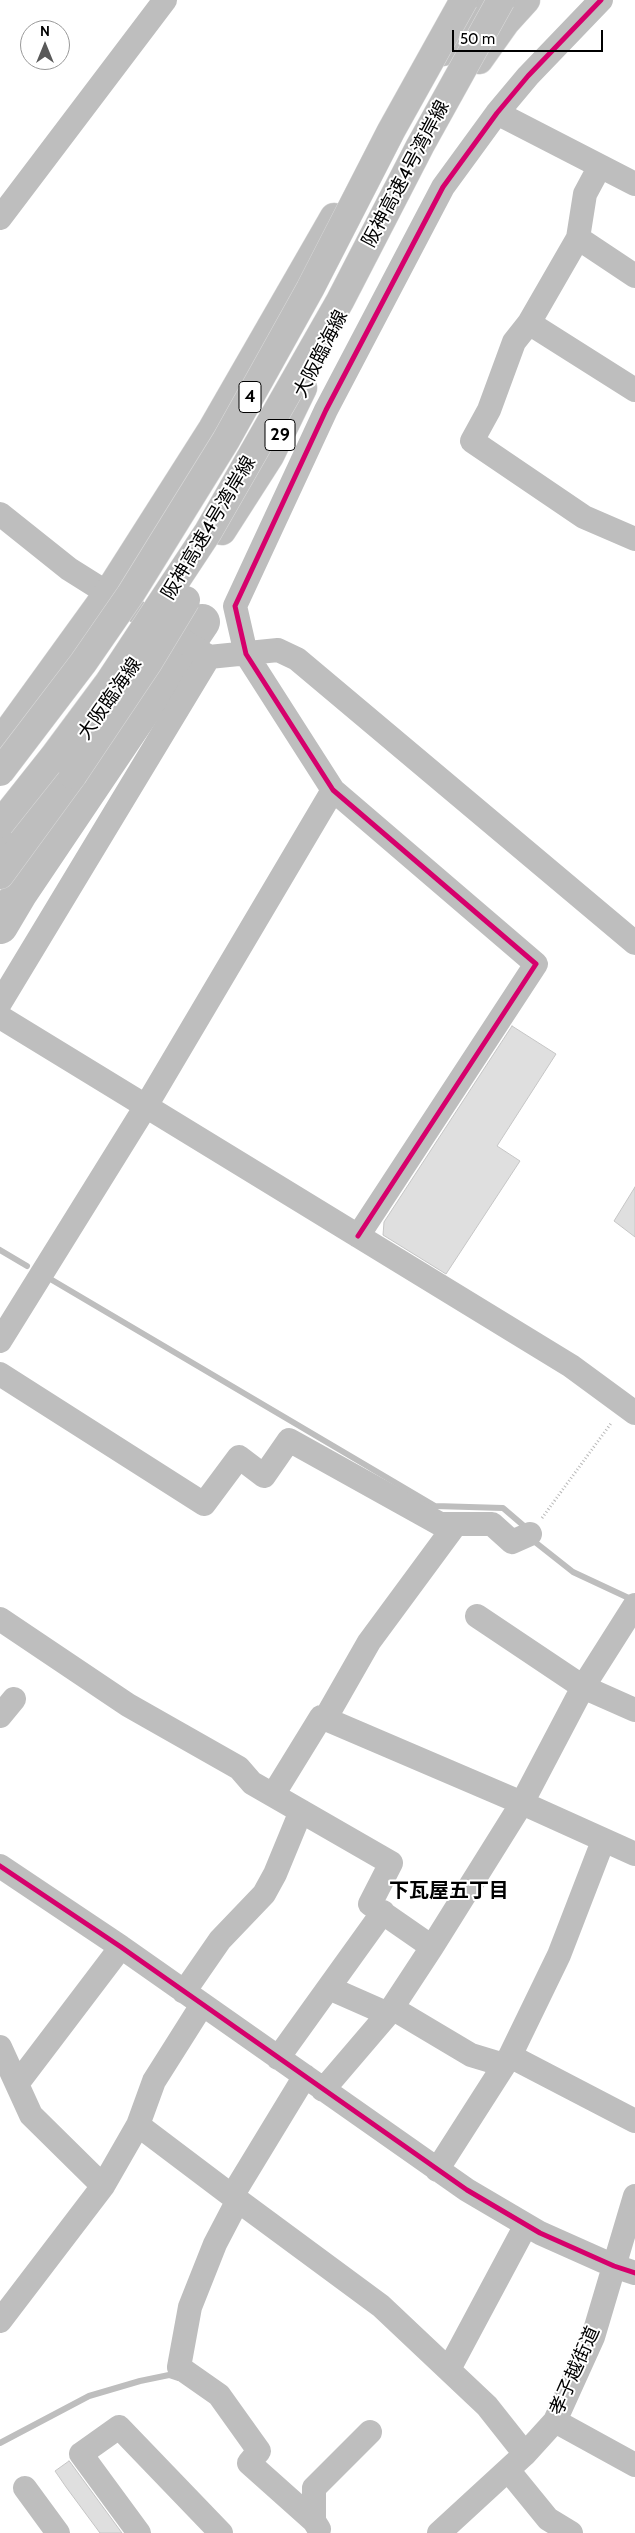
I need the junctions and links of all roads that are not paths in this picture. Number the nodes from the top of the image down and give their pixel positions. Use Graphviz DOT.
graph roads {
  1 [pos="165,0"];
  2 [pos="458,0"];
  3 [pos="464,0"];
  4 [pos="487,0"];
  5 [pos="502,0"];
  6 [pos="526,0"];
  7 [pos="602,0"];
  8 [pos="429,69"];
  9 [pos="497,113"];
  10 [pos="600,166"];
  11 [pos="635,184"];
  12 [pos="0,218"];
  13 [pos="578,238"];
  14 [pos="635,276"];
  15 [pos="340,301"];
  16 [pos="529,323"];
  17 [pos="635,390"];
  18 [pos="226,440"];
  19 [pos="0,514"];
  20 [pos="635,539"];
  21 [pos="107,594"];
  22 [pos="159,628"];
  23 [pos="246,654"];
  24 [pos="208,657"];
  25 [pos="0,742"];
  26 [pos="0,750"];
  27 [pos="0,772"];
  28 [pos="333,790"];
  29 [pos="0,824"];
  30 [pos="0,849"];
  31 [pos="0,875"];
  32 [pos="635,943"];
  33 [pos="0,1003"];
  34 [pos="0,1017"];
  35 [pos="146,1106"];
  36 [pos="358,1236"];
  37 [pos="0,1340"];
  38 [pos="0,1374"];
  39 [pos="630,1410"];
  40 [pos="456,1524"];
  41 [pos="530,1534"];
  42 [pos="635,1605"];
  43 [pos="477,1616"];
  44 [pos="0,1619"];
  45 [pos="583,1687"];
  46 [pos="635,1710"];
  47 [pos="325,1719"];
  48 [pos="273,1795"];
  49 [pos="522,1803"];
  50 [pos="301,1811"];
  51 [pos="603,1841"];
  52 [pos="635,1854"];
  53 [pos="0,1866"];
  54 [pos="383,1912"];
  55 [pos="432,1947"];
  56 [pos="122,1948"];
  57 [pos="329,1988"];
  58 [pos="193,1998"];
  59 [pos="390,2011"];
  60 [pos="0,2047"];
  61 [pos="278,2058"];
  62 [pos="507,2060"];
  63 [pos="314,2083"];
  64 [pos="17,2084"];
  65 [pos="635,2121"];
  66 [pos="138,2125"];
  67 [pos="437,2170"];
  68 [pos="103,2186"];
  69 [pos="635,2196"];
  70 [pos="235,2198"];
  71 [pos="526,2225"];
  72 [pos="624,2269"];
  73 [pos="0,2321"];
  74 [pos="449,2369"];
  75 [pos="555,2421"];
  76 [pos="370,2432"];
  77 [pos="525,2454"];
  78 [pos="635,2465"];
  79 [pos="508,2470"];
  80 [pos="25,2488"];
  81 [pos="318,2527"];
  82 [pos="58,2533"];
  83 [pos="139,2533"];
  84 [pos="221,2533"];
  85 [pos="438,2533"];
  86 [pos="571,2533"];
  1 -- 12 [label="street"];
  2 -- 8 [label="street"];
  3 -- 18 [label="main road, 阪神高速4号湾岸線 / 4, bridge"];
  4 -- 8 [label="main road"];
  5 -- 15 [label="main road, 阪神高速4号湾岸線 / 4, bridge"];
  6 -- 22 [label="main road, 大阪臨海線 / 29"];
  7 -- 9 [label="street"];
  8 -- 21 [label="main road"];
  9 -- 10 [label="street"];
  9 -- 23 [label="street"];
  10 -- 11 [label="street"];
  10 -- 13 [label="street"];
  13 -- 14 [label="street"];
  13 -- 16 [label="street"];
  15 -- 29 [label="main road, 阪神高速4号湾岸線 / 4, bridge"];
  15 -- 31 [label="main road, bridge"];
  16 -- 17 [label="street"];
  16 -- 20 [label="street"];
  18 -- 26 [label="main road, bridge"];
  18 -- 27 [label="main road, 阪神高速4号湾岸線 / 4, bridge"];
  19 -- 21 [label="street"];
  21 -- 22 [label="street"];
  21 -- 25 [label="main road"];
  22 -- 24 [label="street"];
  22 -- 30 [label="main road, 大阪臨海線 / 29"];
  23 -- 24 [label="street"];
  23 -- 28 [label="street"];
  23 -- 32 [label="street"];
  24 -- 33 [label="street"];
  28 -- 35 [label="street"];
  28 -- 36 [label="street"];
  34 -- 35 [label="street"];
  35 -- 36 [label="street"];
  35 -- 37 [label="street"];
  36 -- 39 [label="street"];
  38 -- 40 [label="street"];
  40 -- 41 [label="street"];
  40 -- 47 [label="street"];
  42 -- 45 [label="street"];
  43 -- 45 [label="street"];
  44 -- 48 [label="street"];
  45 -- 46 [label="street"];
  45 -- 49 [label="street"];
  47 -- 48 [label="street"];
  47 -- 49 [label="street"];
  48 -- 50 [label="street"];
  49 -- 51 [label="street"];
  49 -- 55 [label="street"];
  50 -- 54 [label="street"];
  50 -- 58 [label="street"];
  51 -- 52 [label="street"];
  51 -- 62 [label="street"];
  53 -- 56 [label="street"];
  54 -- 55 [label="street"];
  54 -- 57 [label="street"];
  55 -- 59 [label="street"];
  56 -- 58 [label="street"];
  56 -- 64 [label="street"];
  57 -- 59 [label="street"];
  57 -- 61 [label="street"];
  58 -- 61 [label="street"];
  58 -- 66 [label="street"];
  59 -- 62 [label="street"];
  59 -- 63 [label="street"];
  60 -- 64 [label="street"];
  61 -- 63 [label="street"];
  62 -- 65 [label="street"];
  62 -- 67 [label="street"];
  63 -- 67 [label="street"];
  63 -- 70 [label="street"];
  64 -- 68 [label="street"];
  66 -- 68 [label="street"];
  66 -- 70 [label="street"];
  67 -- 71 [label="street"];
  68 -- 73 [label="street"];
  69 -- 72 [label="street, 孝子越街道"];
  70 -- 74 [label="street"];
  70 -- 81 [label="street"];
  71 -- 72 [label="street"];
  71 -- 74 [label="street"];
  72 -- 75 [label="street, 孝子越街道"];
  74 -- 77 [label="street"];
  75 -- 77 [label="street, 孝子越街道"];
  75 -- 78 [label="street"];
  76 -- 81 [label="street"];
  77 -- 79 [label="street, 孝子越街道"];
  79 -- 85 [label="street, 孝子越街道"];
  79 -- 86 [label="street"];
  80 -- 82 [label="street"];
  83 -- 84 [label="street"];
}
